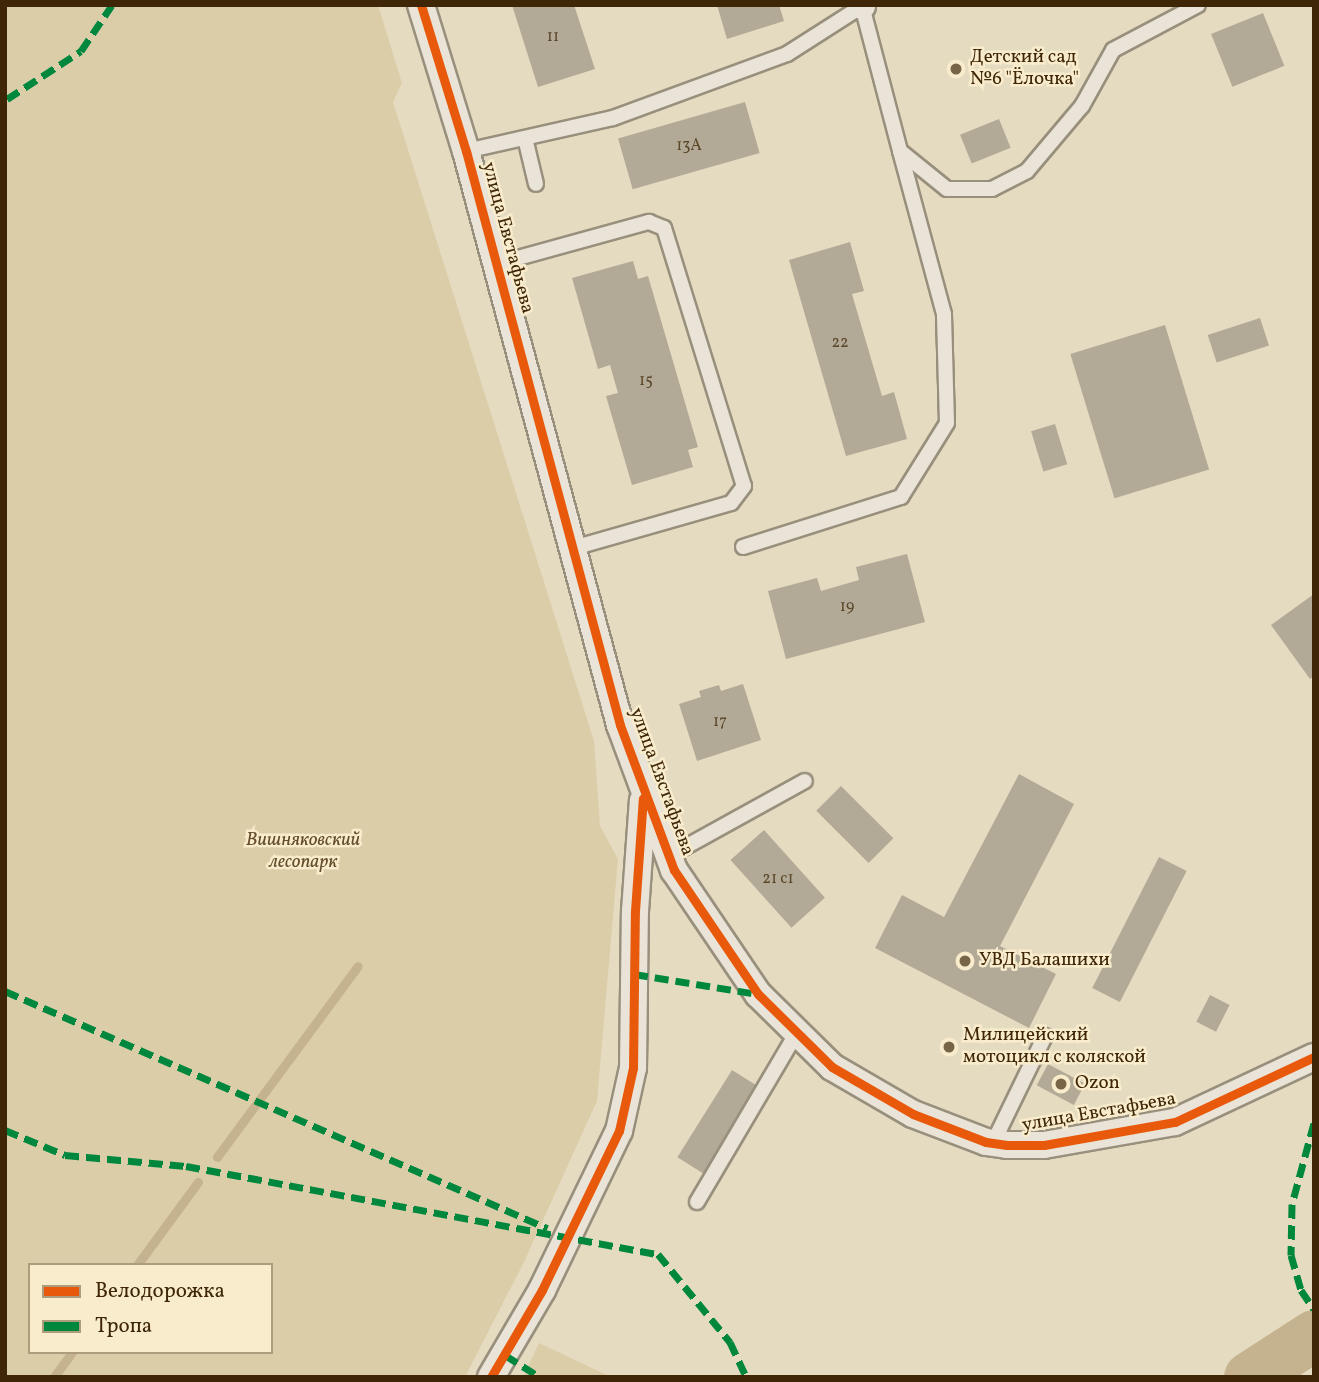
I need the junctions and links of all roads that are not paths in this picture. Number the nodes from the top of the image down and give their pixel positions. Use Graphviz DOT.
graph roads {
  1 [pos="421,5"];
  2 [pos="1198,5"];
  3 [pos="862,6"];
  4 [pos="525,138"];
  5 [pos="466,151"];
  6 [pos="900,151"];
  7 [pos="536,184"];
  8 [pos="496,264"];
  9 [pos="743,547"];
  10 [pos="573,548"];
  11 [pos="805,781"];
  12 [pos="644,793"];
  13 [pos="669,856"];
  14 [pos="797,1032"];
  15 [pos="1045,1036"];
  16 [pos="1314,1057"];
  17 [pos="1004,1151"];
  18 [pos="697,1202"];
  19 [pos="491,1377"];
  1 -- 5 [label="street, улица Евстафьева"];
  2 -- 6 [label="lane"];
  3 -- 4 [label="lane"];
  3 -- 6 [label="lane"];
  4 -- 5 [label="lane"];
  4 -- 7 [label="lane"];
  5 -- 8 [label="street, улица Евстафьева"];
  6 -- 9 [label="lane"];
  8 -- 10 [label="street, улица Евстафьева"];
  8 -- 10 [label="lane"];
  10 -- 12 [label="street, улица Евстафьева"];
  11 -- 13 [label="lane"];
  12 -- 13 [label="street, улица Евстафьева"];
  12 -- 19 [label="street"];
  13 -- 14 [label="street, улица Евстафьева"];
  14 -- 17 [label="street, улица Евстафьева"];
  14 -- 18 [label="lane"];
  15 -- 17 [label="lane"];
  16 -- 17 [label="street, улица Евстафьева"];
}
